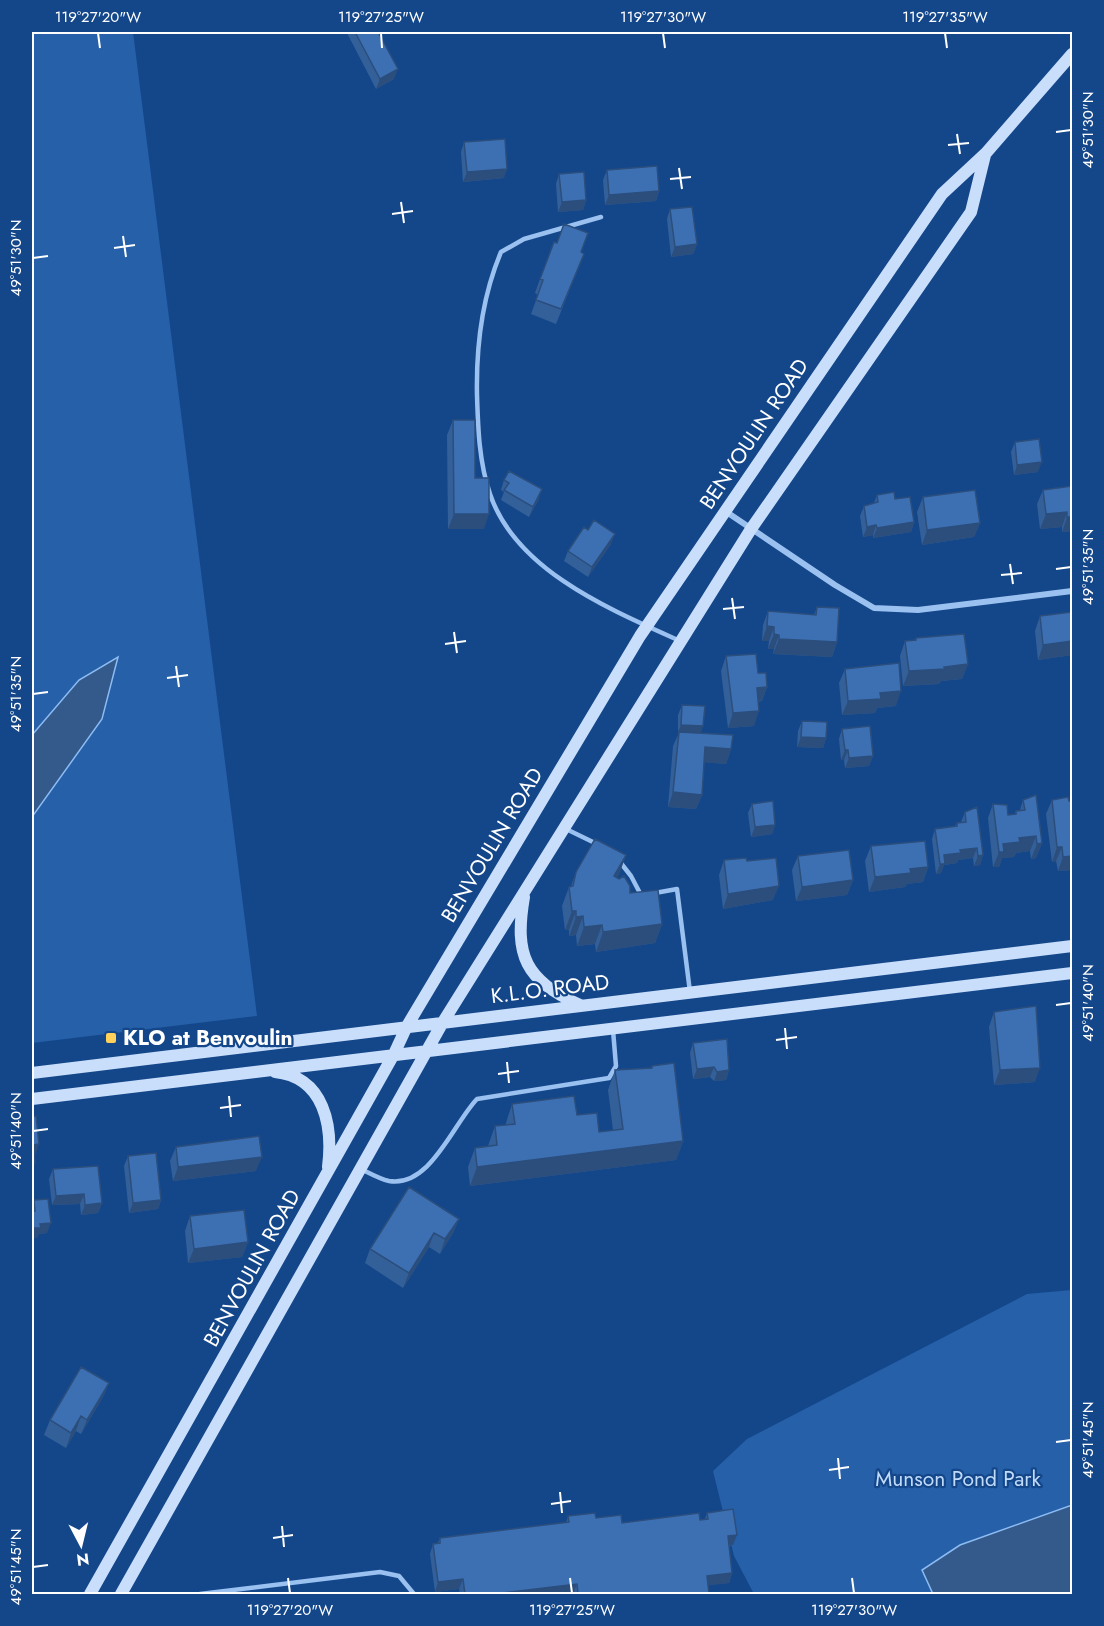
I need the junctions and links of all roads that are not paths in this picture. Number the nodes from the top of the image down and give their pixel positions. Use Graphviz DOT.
graph roads {
  1 [pos="1072,54"];
  2 [pos="986,153"];
  3 [pos="601,217"];
  4 [pos="725,511"];
  5 [pos="751,529"];
  6 [pos="1072,591"];
  7 [pos="647,626"];
  8 [pos="680,642"];
  9 [pos="564,828"];
  10 [pos="605,849"];
  11 [pos="612,854"];
  12 [pos="525,890"];
  13 [pos="1072,946"];
  14 [pos="1072,973"];
  15 [pos="690,992"];
  16 [pos="580,1005"];
  17 [pos="443,1022"];
  18 [pos="407,1026"];
  19 [pos="613,1028"];
  20 [pos="427,1049"];
  21 [pos="394,1054"];
  22 [pos="262,1070"];
  23 [pos="32,1073"];
  24 [pos="32,1099"];
  25 [pos="361,1168"];
  26 [pos="328,1173"];
  27 [pos="126,1593"];
  28 [pos="90,1594"];
  29 [pos="200,1594"];
  30 [pos="414,1594"];
  1 -- 2 [label="main road, BENVOULIN ROAD"];
  2 -- 4 [label="main road, BENVOULIN ROAD"];
  2 -- 5 [label="main road, BENVOULIN ROAD"];
  3 -- 7 [label="lane"];
  4 -- 5 [label="street"];
  4 -- 7 [label="main road, BENVOULIN ROAD"];
  5 -- 6 [label="street"];
  5 -- 8 [label="main road, BENVOULIN ROAD"];
  7 -- 8 [label="lane"];
  7 -- 18 [label="main road, BENVOULIN ROAD"];
  8 -- 9 [label="main road, BENVOULIN ROAD"];
  9 -- 10 [label="lane"];
  9 -- 12 [label="main road, BENVOULIN ROAD"];
  11 -- 15 [label="lane"];
  12 -- 16 [label="main road"];
  12 -- 17 [label="main road, BENVOULIN ROAD"];
  13 -- 15 [label="main road, K.L.O. ROAD"];
  14 -- 19 [label="main road"];
  15 -- 16 [label="main road, K.L.O. ROAD"];
  16 -- 17 [label="main road, K.L.O. ROAD"];
  17 -- 18 [label="main road, K.L.O. ROAD"];
  17 -- 20 [label="main road, BENVOULIN ROAD"];
  18 -- 21 [label="main road, BENVOULIN ROAD"];
  18 -- 23 [label="main road, K.L.O. ROAD"];
  19 -- 20 [label="main road"];
  19 -- 25 [label="lane"];
  20 -- 21 [label="main road"];
  20 -- 25 [label="main road, BENVOULIN ROAD"];
  21 -- 22 [label="main road"];
  21 -- 26 [label="main road, BENVOULIN ROAD"];
  22 -- 24 [label="main road"];
  22 -- 26 [label="main road"];
  25 -- 27 [label="main road, BENVOULIN ROAD"];
  26 -- 28 [label="main road, BENVOULIN ROAD"];
  29 -- 30 [label="lane"];
}
